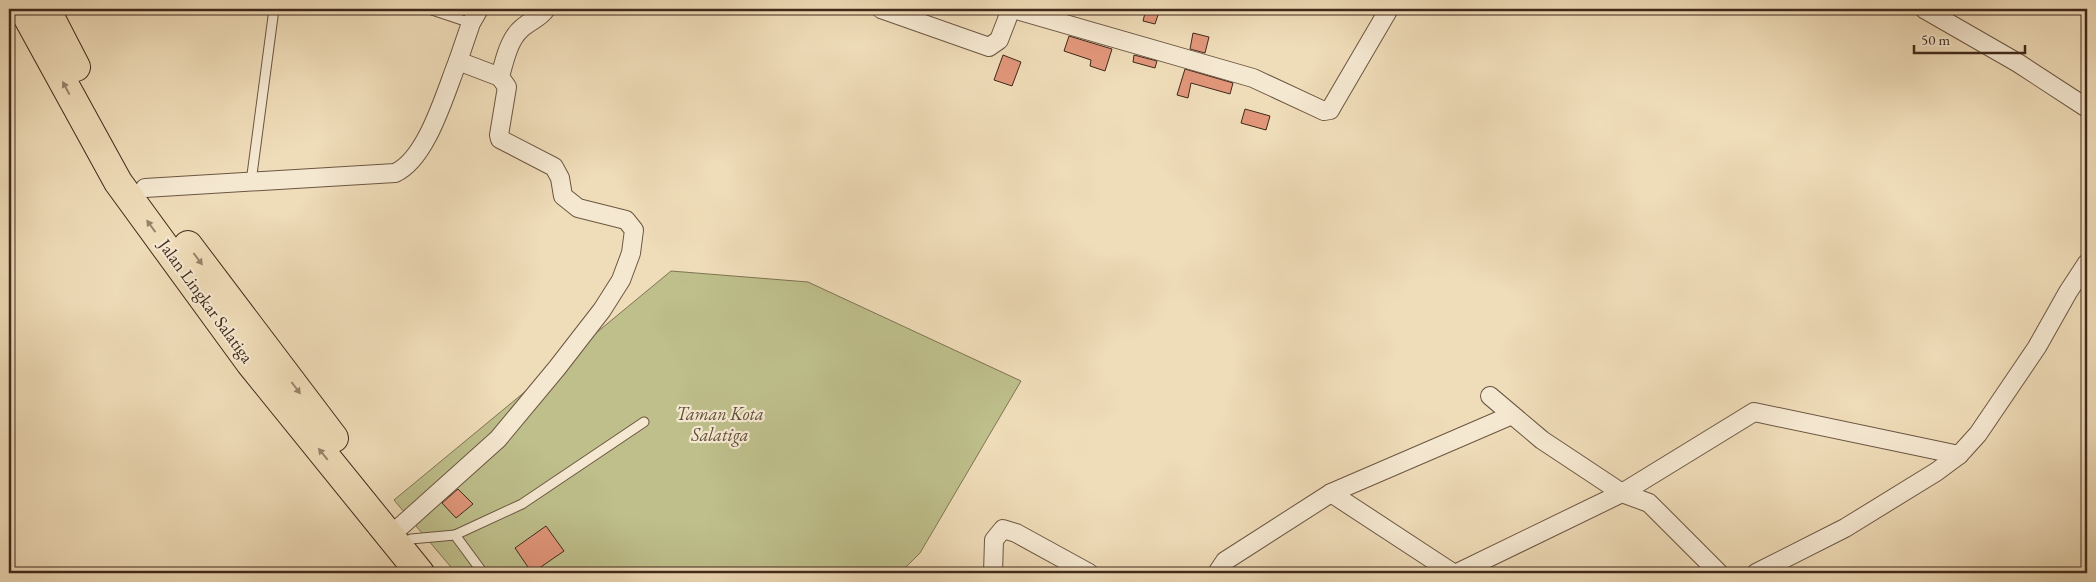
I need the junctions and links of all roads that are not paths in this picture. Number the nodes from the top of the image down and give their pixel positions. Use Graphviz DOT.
graph roads {
  1 [pos="23,9"];
  2 [pos="46,9"];
  3 [pos="274,9"];
  4 [pos="429,9"];
  5 [pos="546,9"];
  6 [pos="881,9"];
  7 [pos="1012,9"];
  8 [pos="1389,9"];
  9 [pos="1924,9"];
  10 [pos="475,16"];
  11 [pos="458,61"];
  12 [pos="500,77"];
  13 [pos="2087,108"];
  14 [pos="250,182"];
  15 [pos="145,188"];
  16 [pos="2087,263"];
  17 [pos="1490,396"];
  18 [pos="1512,415"];
  19 [pos="644,422"];
  20 [pos="1958,455"];
  21 [pos="1331,493"];
  22 [pos="1622,493"];
  23 [pos="455,535"];
  24 [pos="404,538"];
  25 [pos="420,573"];
  26 [pos="441,573"];
  27 [pos="483,573"];
  28 [pos="993,573"];
  29 [pos="1089,573"];
  30 [pos="1217,573"];
  31 [pos="1453,573"];
  32 [pos="1457,573"];
  33 [pos="1719,573"];
  34 [pos="1756,573"];
  24 -- 1 [label="highway, Jalan Lingkar Salatiga, one-way"];
  2 -- 15 [label="highway, Jalan Lingkar Salatiga"];
  3 -- 14 [label="lane"];
  4 -- 10 [label="lane"];
  5 -- 12 [label="street"];
  6 -- 7 [label="street"];
  7 -- 8 [label="street"];
  9 -- 13 [label="street"];
  10 -- 11 [label="street"];
  11 -- 12 [label="street"];
  11 -- 14 [label="street"];
  12 -- 24 [label="street"];
  14 -- 15 [label="street"];
  15 -- 24 [label="highway, Jalan Lingkar Salatiga, one-way"];
  16 -- 20 [label="street"];
  17 -- 18 [label="street"];
  18 -- 21 [label="street"];
  18 -- 22 [label="street"];
  19 -- 23 [label="lane"];
  20 -- 22 [label="street"];
  20 -- 34 [label="street"];
  21 -- 30 [label="street"];
  21 -- 31 [label="street"];
  22 -- 32 [label="street"];
  22 -- 33 [label="street"];
  23 -- 24 [label="lane"];
  23 -- 27 [label="lane"];
  24 -- 25 [label="highway, Jalan Lingkar Salatiga"];
  24 -- 26 [label="highway, Jalan Lingkar Salatiga"];
  28 -- 29 [label="street"];
}
